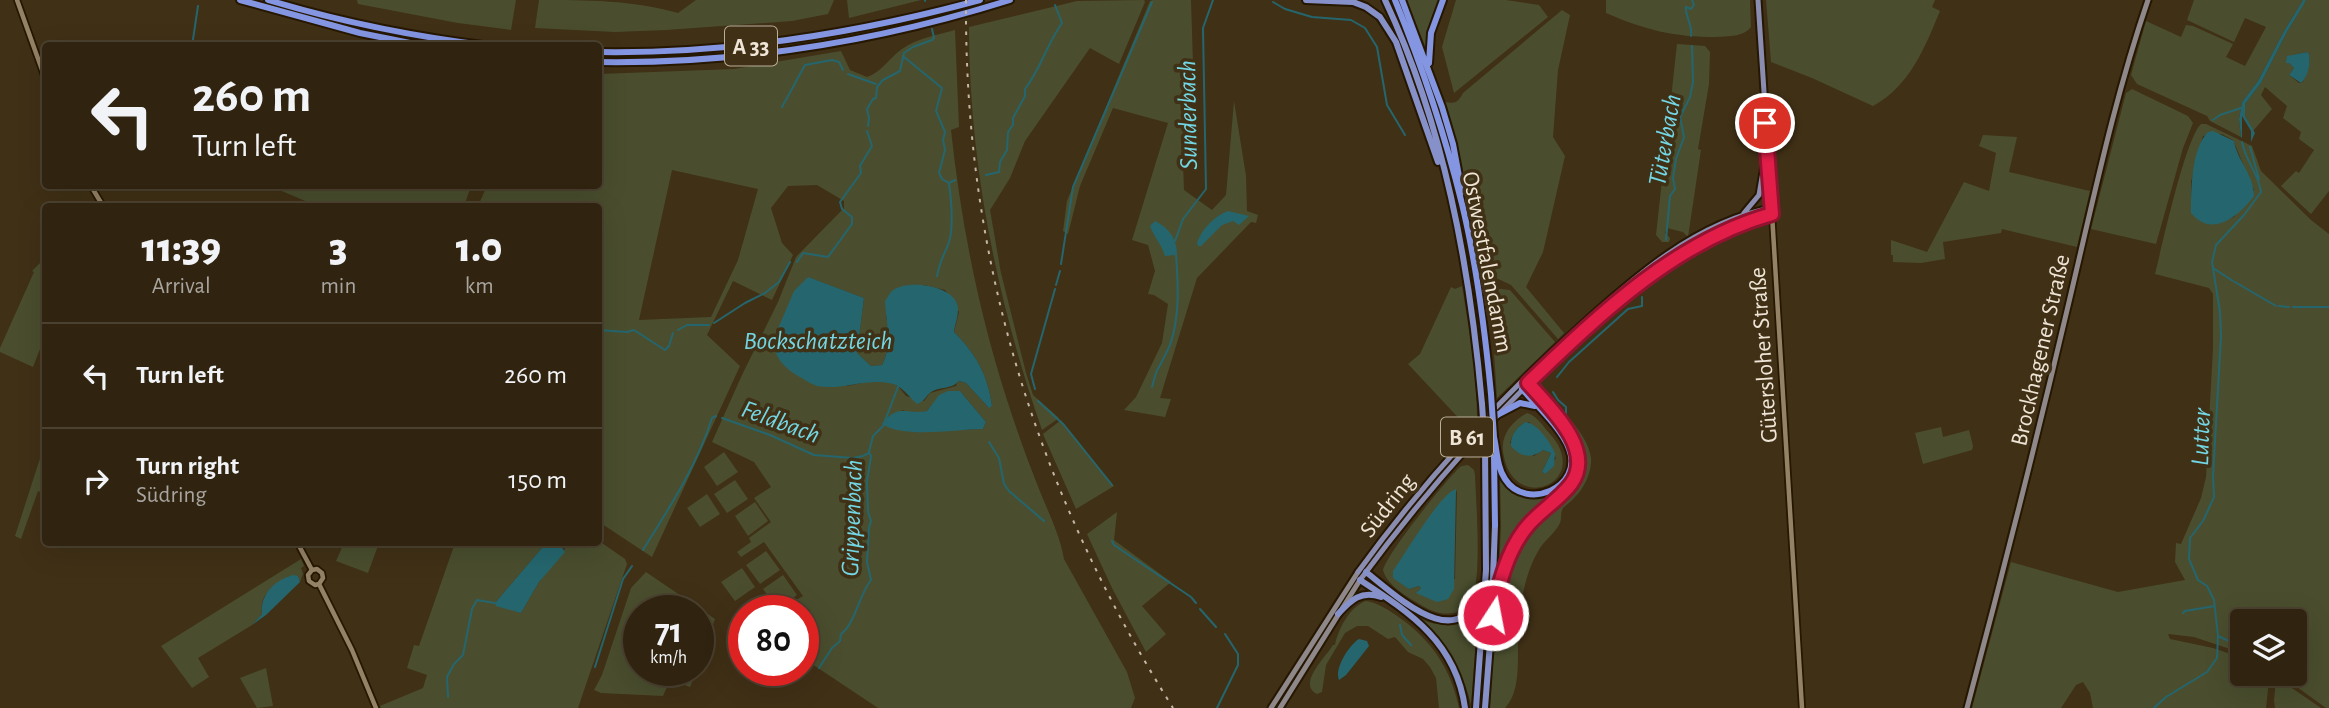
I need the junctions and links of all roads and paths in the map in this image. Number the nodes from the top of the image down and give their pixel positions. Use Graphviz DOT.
graph roads {
  1 [pos="17,0"];
  2 [pos="240,0"];
  3 [pos="268,0"];
  4 [pos="980,0"];
  5 [pos="1010,0"];
  6 [pos="1016,0"];
  7 [pos="1306,0"];
  8 [pos="1385,0"];
  9 [pos="1395,0"];
  10 [pos="1402,0"];
  11 [pos="1443,0"];
  12 [pos="1758,0"];
  13 [pos="2148,0"];
  14 [pos="994,5"];
  15 [pos="405,42"];
  16 [pos="466,42"];
  17 [pos="602,52"];
  18 [pos="602,62"];
  19 [pos="42,70"];
  20 [pos="1431,75"];
  21 [pos="1428,99"];
  22 [pos="1431,111"];
  23 [pos="1767,148"];
  24 [pos="1772,211"];
  25 [pos="1738,217"];
  26 [pos="1524,385"];
  27 [pos="1537,406"];
  28 [pos="1497,415"];
  29 [pos="1494,437"];
  30 [pos="299,546"];
  31 [pos="312,570"];
  32 [pos="1486,570"];
  33 [pos="1358,572"];
  34 [pos="1366,572"];
  35 [pos="1360,580"];
  36 [pos="319,584"];
  37 [pos="1390,601"];
  38 [pos="1338,614"];
  39 [pos="1490,631"];
  40 [pos="376,708"];
  41 [pos="1271,708"];
  42 [pos="1280,708"];
  43 [pos="1465,708"];
  44 [pos="1476,708"];
  45 [pos="1485,708"];
  46 [pos="1802,708"];
  47 [pos="1967,708"];
  1 -- 19 [label="street"];
  2 -- 15 [label="highway"];
  3 -- 16 [label="highway"];
  4 -- 17 [label="highway, A 33"];
  5 -- 14 [label="highway, A 33"];
  6 -- 14 [label="highway"];
  7 -- 21 [label="highway"];
  8 -- 21 [label="highway, Ostwestfalendamm / B 61"];
  9 -- 21 [label="highway, Ostwestfalendamm / B 61"];
  10 -- 20 [label="highway"];
  11 -- 20 [label="highway"];
  12 -- 23 [label="main road, Gütersloher Straße / B 61"];
  13 -- 47 [label="main road, Brockhagener Straße"];
  14 -- 18 [label="highway, A 33"];
  20 -- 21 [label="highway"];
  21 -- 22 [label="highway, Ostwestfalendamm / B 61"];
  21 -- 22 [label="highway, Ostwestfalendamm"];
  22 -- 29 [label="highway, Ostwestfalendamm / B 61, bridge"];
  22 -- 32 [label="highway, Ostwestfalendamm / B 61, bridge"];
  23 -- 24 [label="main road, Gütersloher Straße / B 61"];
  23 -- 25 [label="main road, B 61"];
  24 -- 25 [label="main road, Südring / B 61"];
  24 -- 26 [label="main road, Südring / B 61"];
  24 -- 46 [label="street, Gütersloher Straße"];
  25 -- 26 [label="main road, Südring / B 61"];
  26 -- 27 [label="highway"];
  26 -- 28 [label="main road, Südring"];
  26 -- 33 [label="main road, Südring / B 61"];
  26 -- 39 [label="highway, B 61"];
  27 -- 28 [label="highway"];
  27 -- 29 [label="highway"];
  28 -- 34 [label="main road, Südring"];
  29 -- 39 [label="highway, Ostwestfalendamm / B 61"];
  30 -- 31 [label="street"];
  31 -- 36 [label="street"];
  31 -- 36 [label="street"];
  32 -- 34 [label="highway"];
  32 -- 44 [label="highway, Ostwestfalendamm / B 61"];
  33 -- 34 [label="main road, Südring"];
  33 -- 35 [label="main road, Südring"];
  33 -- 41 [label="main road, Südring"];
  34 -- 35 [label="main road, Südring"];
  35 -- 37 [label="highway"];
  35 -- 38 [label="main road, Südring"];
  36 -- 40 [label="street"];
  37 -- 38 [label="highway"];
  37 -- 43 [label="highway"];
  38 -- 42 [label="main road, Südring"];
  39 -- 45 [label="highway, Ostwestfalendamm / B 61"];
}
